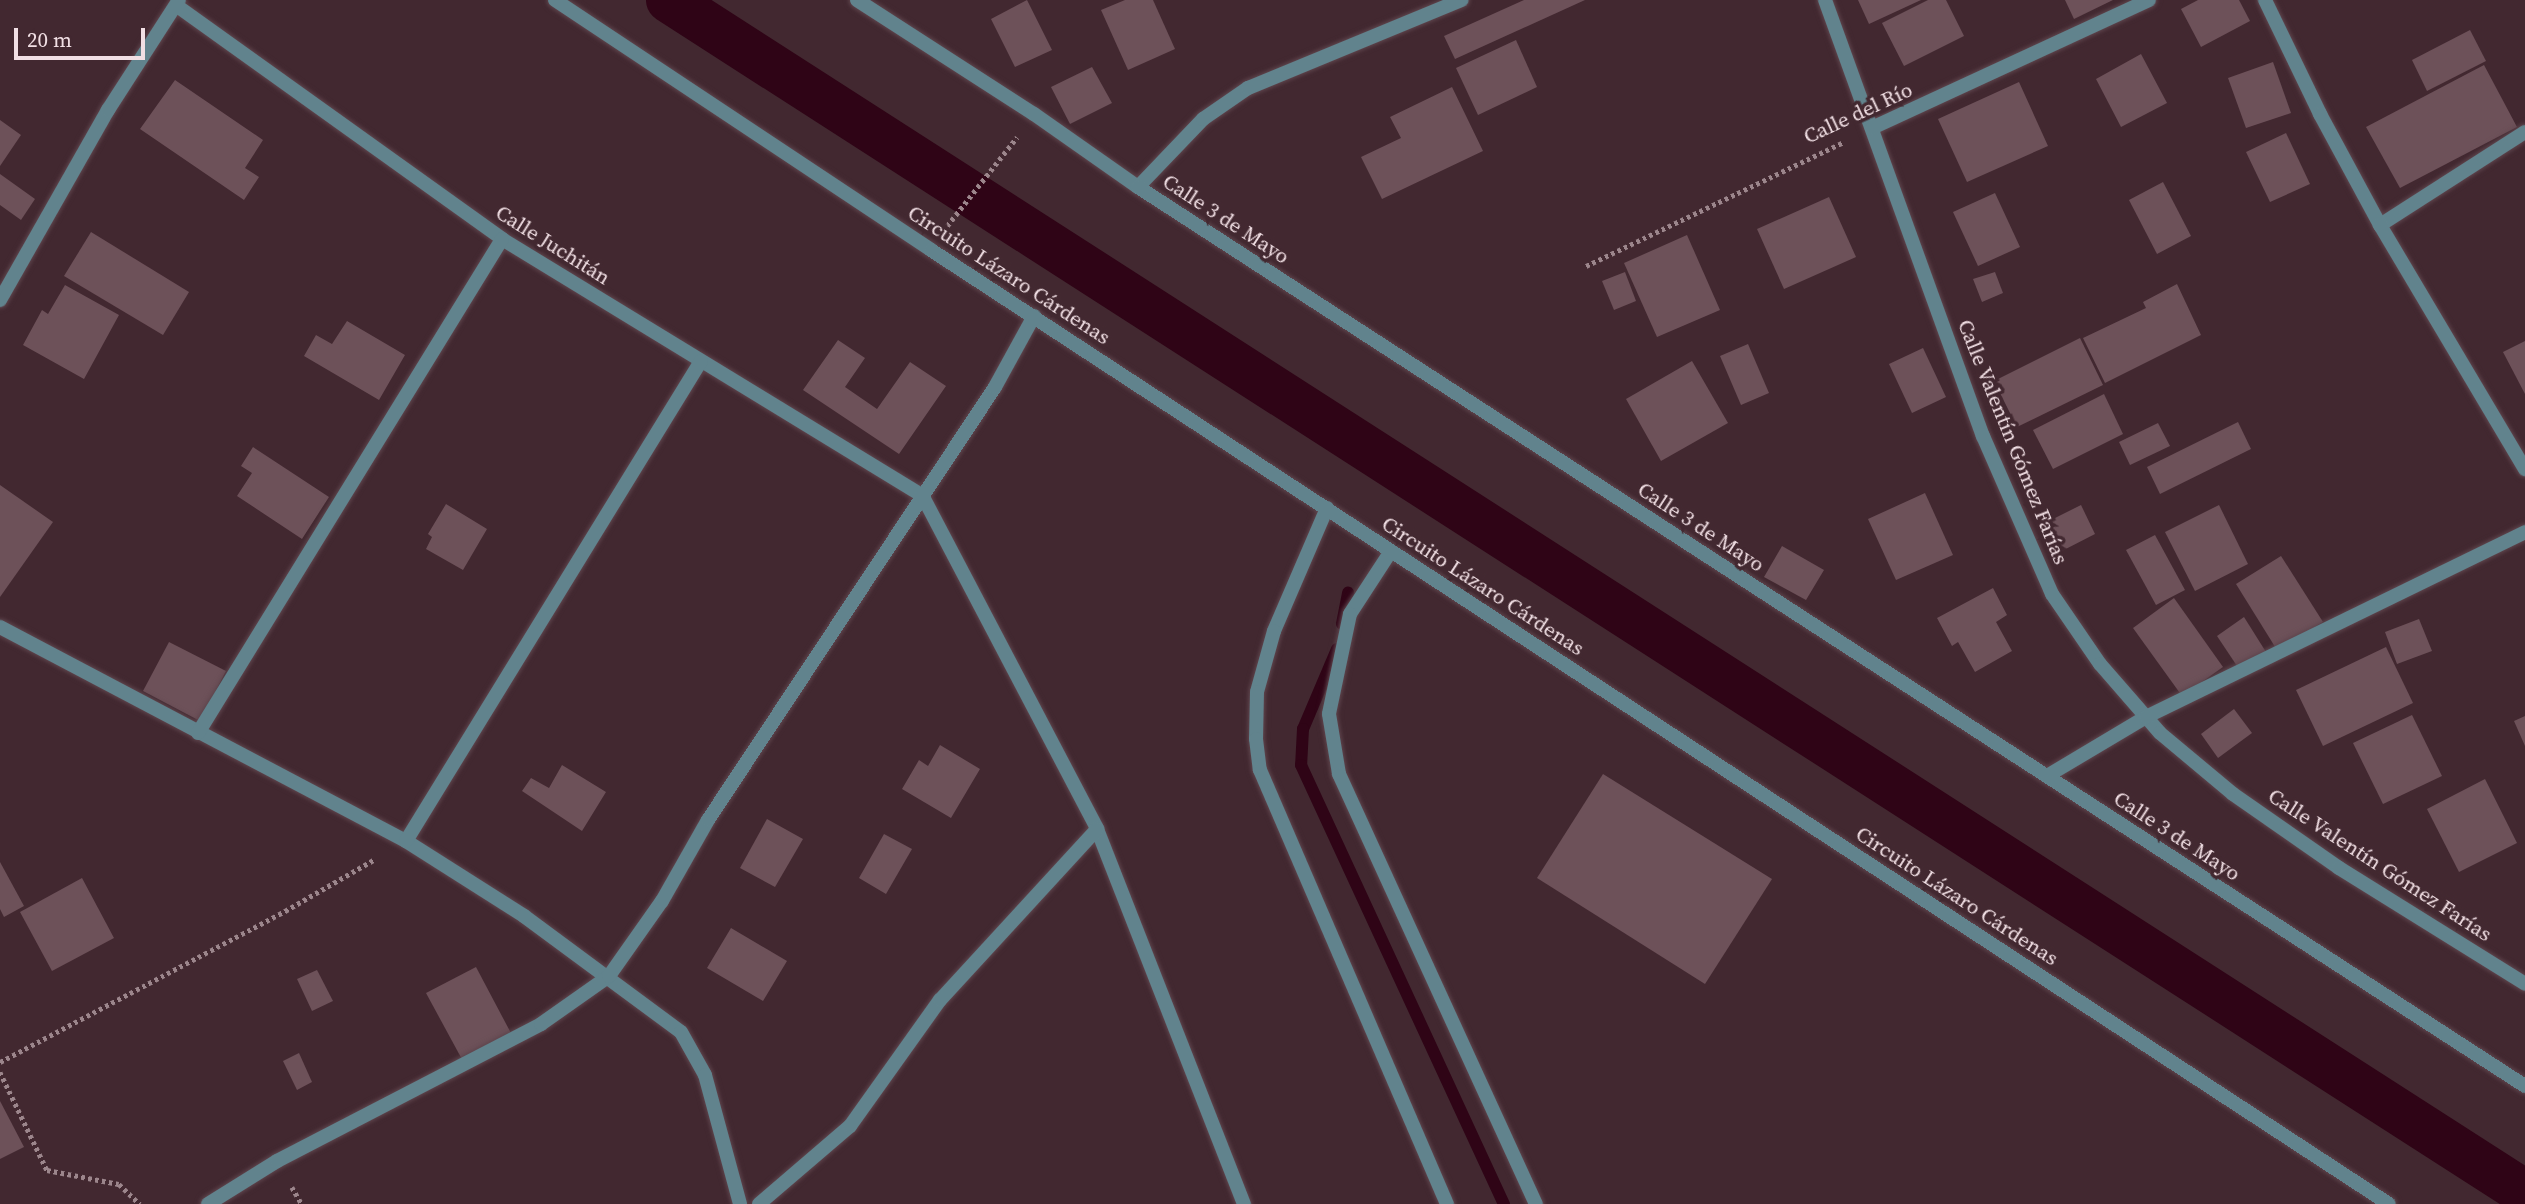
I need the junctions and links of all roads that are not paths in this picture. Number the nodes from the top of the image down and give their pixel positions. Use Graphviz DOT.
graph roads {
  1 [pos="555,0"];
  2 [pos="857,0"];
  3 [pos="1462,0"];
  4 [pos="1825,0"];
  5 [pos="2149,0"];
  6 [pos="2265,0"];
  7 [pos="178,3"];
  8 [pos="1872,128"];
  9 [pos="2525,132"];
  10 [pos="1138,187"];
  11 [pos="2381,225"];
  12 [pos="502,239"];
  13 [pos="0,300"];
  14 [pos="1034,316"];
  15 [pos="701,360"];
  16 [pos="2525,469"];
  17 [pos="922,495"];
  18 [pos="1327,508"];
  19 [pos="2525,532"];
  20 [pos="1391,551"];
  21 [pos="0,627"];
  22 [pos="2146,717"];
  23 [pos="198,733"];
  24 [pos="2047,776"];
  25 [pos="1097,829"];
  26 [pos="406,841"];
  27 [pos="609,976"];
  28 [pos="2525,984"];
  29 [pos="2525,1086"];
  30 [pos="208,1204"];
  31 [pos="740,1204"];
  32 [pos="759,1204"];
  33 [pos="1244,1204"];
  34 [pos="1447,1204"];
  35 [pos="1536,1204"];
  36 [pos="2389,1204"];
  1 -- 14 [label="street, Circuito Lázaro Cárdenas"];
  2 -- 10 [label="street, Calle 3 de Mayo"];
  3 -- 10 [label="street"];
  4 -- 8 [label="street, Calle Valentín Gómez Farías"];
  5 -- 8 [label="street, Calle del Río"];
  6 -- 11 [label="street"];
  7 -- 12 [label="street, Calle Juchitán"];
  7 -- 13 [label="street"];
  8 -- 22 [label="street, Calle Valentín Gómez Farías"];
  9 -- 11 [label="street"];
  10 -- 24 [label="street, Calle 3 de Mayo"];
  11 -- 16 [label="street"];
  12 -- 15 [label="street, Calle Juchitán"];
  12 -- 23 [label="street"];
  14 -- 17 [label="street"];
  14 -- 18 [label="street, Circuito Lázaro Cárdenas"];
  15 -- 17 [label="street, Calle Juchitán"];
  15 -- 26 [label="street"];
  17 -- 25 [label="street"];
  17 -- 27 [label="street"];
  18 -- 20 [label="street, Circuito Lázaro Cárdenas"];
  18 -- 34 [label="street"];
  19 -- 22 [label="street"];
  20 -- 35 [label="street"];
  20 -- 36 [label="street, Circuito Lázaro Cárdenas"];
  21 -- 23 [label="street"];
  22 -- 24 [label="street"];
  22 -- 28 [label="street, Calle Valentín Gómez Farías"];
  23 -- 26 [label="street"];
  24 -- 29 [label="street, Calle 3 de Mayo"];
  25 -- 32 [label="street"];
  25 -- 33 [label="street"];
  26 -- 27 [label="street"];
  27 -- 30 [label="street"];
  27 -- 31 [label="street"];
}
